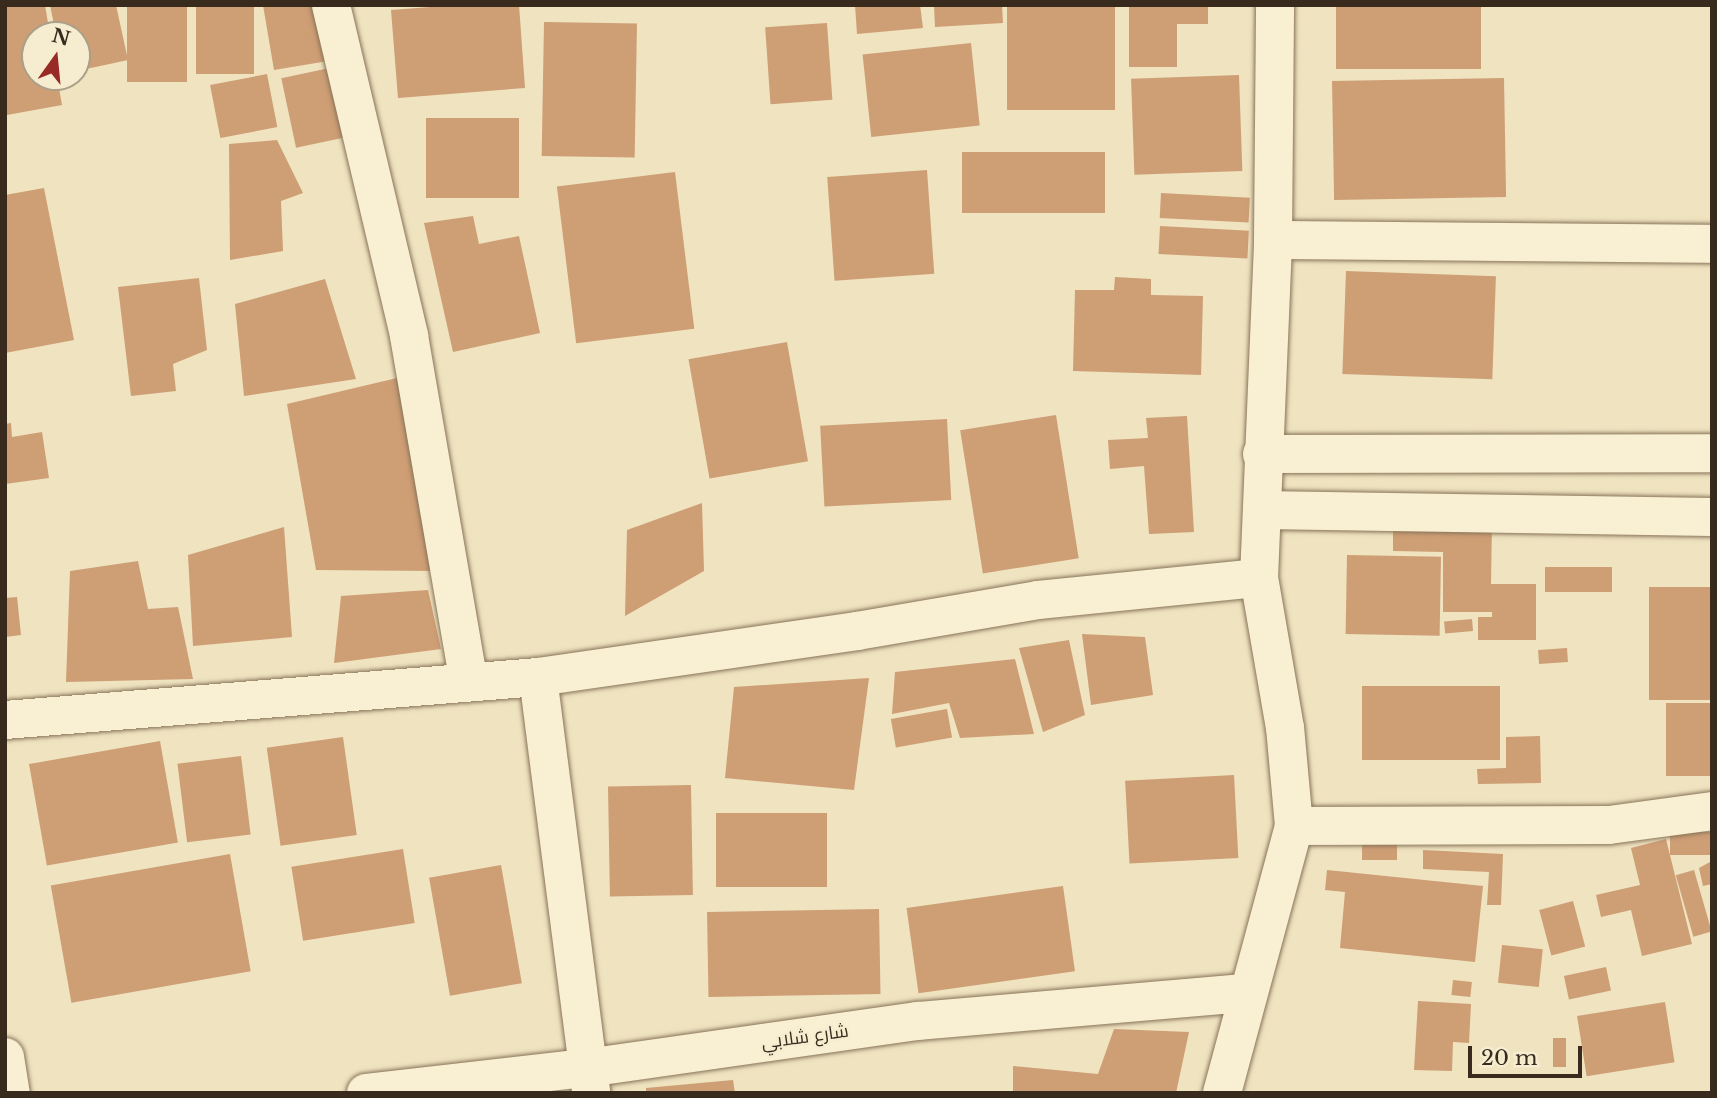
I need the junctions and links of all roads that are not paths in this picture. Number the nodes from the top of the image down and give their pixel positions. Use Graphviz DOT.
graph roads {
  1 [pos="331,5"];
  2 [pos="1275,5"];
  3 [pos="1273,240"];
  4 [pos="1712,244"];
  5 [pos="1712,453"];
  6 [pos="1262,454"];
  7 [pos="1262,510"];
  8 [pos="1712,517"];
  9 [pos="1259,578"];
  10 [pos="538,677"];
  11 [pos="469,682"];
  12 [pos="5,720"];
  13 [pos="1712,811"];
  14 [pos="1294,826"];
  15 [pos="1245,993"];
  16 [pos="5,1057"];
  17 [pos="589,1081"];
  18 [pos="11,1093"];
  19 [pos="366,1093"];
  20 [pos="1222,1093"];
  1 -- 11 [label="street"];
  2 -- 3 [label="street"];
  3 -- 4 [label="street"];
  3 -- 6 [label="street"];
  5 -- 6 [label="street"];
  6 -- 7 [label="street"];
  7 -- 8 [label="street"];
  7 -- 9 [label="street"];
  9 -- 10 [label="street"];
  9 -- 14 [label="street"];
  10 -- 11 [label="street"];
  10 -- 17 [label="street"];
  11 -- 12 [label="street"];
  13 -- 14 [label="street"];
  14 -- 15 [label="street"];
  15 -- 17 [label="street, شارع شلابي"];
  15 -- 20 [label="street"];
  16 -- 18 [label="street"];
  17 -- 19 [label="street, شارع شلابي"];
}
